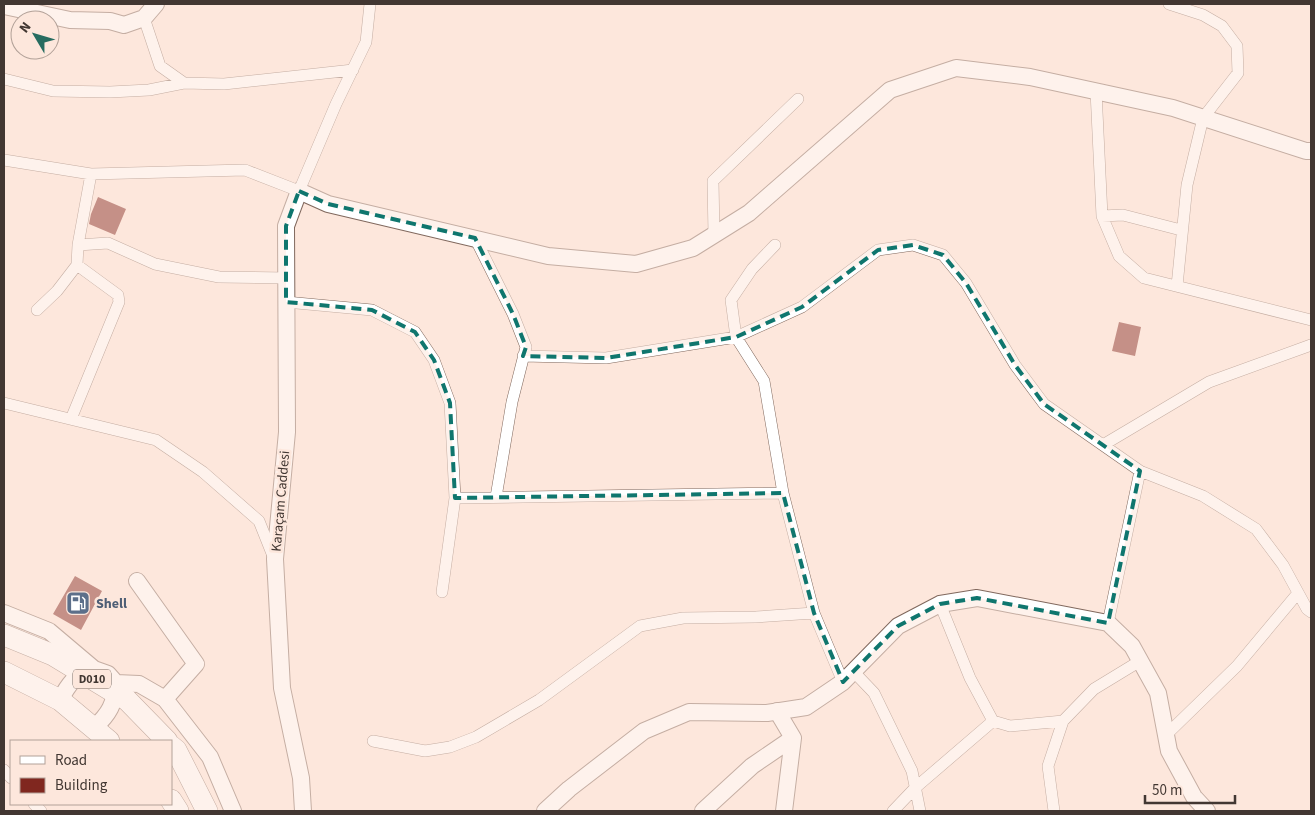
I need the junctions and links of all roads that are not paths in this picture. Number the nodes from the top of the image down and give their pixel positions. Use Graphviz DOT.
graph roads {
  1 [pos="156,4"];
  2 [pos="370,4"];
  3 [pos="1169,4"];
  4 [pos="4,6"];
  5 [pos="144,18"];
  6 [pos="353,70"];
  7 [pos="4,79"];
  8 [pos="184,82"];
  9 [pos="1096,91"];
  10 [pos="798,99"];
  11 [pos="1203,118"];
  12 [pos="1311,151"];
  13 [pos="4,160"];
  14 [pos="91,174"];
  15 [pos="299,191"];
  16 [pos="1102,216"];
  17 [pos="1181,230"];
  18 [pos="714,235"];
  19 [pos="475,238"];
  20 [pos="78,245"];
  21 [pos="775,245"];
  22 [pos="77,265"];
  23 [pos="286,278"];
  24 [pos="1177,286"];
  25 [pos="286,302"];
  26 [pos="37,310"];
  27 [pos="1311,320"];
  28 [pos="736,337"];
  29 [pos="1311,345"];
  30 [pos="523,356"];
  31 [pos="4,403"];
  32 [pos="72,419"];
  33 [pos="1103,445"];
  34 [pos="1140,471"];
  35 [pos="782,493"];
  36 [pos="496,497"];
  37 [pos="455,498"];
  38 [pos="275,559"];
  39 [pos="137,581"];
  40 [pos="442,592"];
  41 [pos="1298,593"];
  42 [pos="940,604"];
  43 [pos="1311,612"];
  44 [pos="4,613"];
  45 [pos="814,613"];
  46 [pos="1108,623"];
  47 [pos="4,635"];
  48 [pos="1140,661"];
  49 [pos="88,671"];
  50 [pos="4,672"];
  51 [pos="848,677"];
  52 [pos="116,688"];
  53 [pos="165,699"];
  54 [pos="60,700"];
  55 [pos="777,712"];
  56 [pos="1063,721"];
  57 [pos="993,722"];
  58 [pos="102,735"];
  59 [pos="1166,735"];
  60 [pos="793,738"];
  61 [pos="166,740"];
  62 [pos="373,741"];
  63 [pos="172,747"];
  64 [pos="914,788"];
  65 [pos="551,809"];
  66 [pos="207,811"];
  67 [pos="233,811"];
  68 [pos="303,811"];
  69 [pos="703,811"];
  70 [pos="784,811"];
  71 [pos="893,811"];
  72 [pos="920,811"];
  73 [pos="1054,811"];
  74 [pos="1207,811"];
  1 -- 5 [label="street"];
  2 -- 6 [label="street"];
  3 -- 11 [label="street"];
  4 -- 5 [label="street"];
  5 -- 8 [label="street"];
  6 -- 8 [label="street"];
  6 -- 15 [label="street"];
  7 -- 8 [label="street"];
  9 -- 11 [label="street"];
  9 -- 16 [label="street"];
  9 -- 18 [label="street"];
  10 -- 18 [label="street"];
  11 -- 12 [label="street"];
  11 -- 17 [label="street"];
  13 -- 14 [label="street"];
  14 -- 15 [label="street"];
  14 -- 20 [label="street"];
  15 -- 19 [label="street"];
  15 -- 23 [label="street, Karaçam Caddesi"];
  16 -- 17 [label="street"];
  16 -- 24 [label="street"];
  17 -- 24 [label="street"];
  18 -- 19 [label="street"];
  19 -- 30 [label="street"];
  20 -- 22 [label="street"];
  20 -- 23 [label="street"];
  21 -- 28 [label="street"];
  22 -- 26 [label="street"];
  22 -- 32 [label="street"];
  23 -- 25 [label="street, Karaçam Caddesi"];
  24 -- 27 [label="street"];
  25 -- 37 [label="street"];
  25 -- 38 [label="street, Karaçam Caddesi"];
  28 -- 30 [label="street"];
  28 -- 33 [label="street"];
  28 -- 35 [label="street"];
  29 -- 33 [label="street"];
  30 -- 36 [label="street"];
  31 -- 32 [label="street"];
  32 -- 38 [label="street"];
  33 -- 34 [label="street"];
  34 -- 41 [label="street"];
  34 -- 46 [label="street"];
  35 -- 36 [label="street"];
  35 -- 45 [label="street"];
  36 -- 37 [label="street"];
  37 -- 40 [label="street"];
  38 -- 68 [label="street, Karaçam Caddesi"];
  39 -- 53 [label="street"];
  41 -- 43 [label="street"];
  41 -- 59 [label="street"];
  42 -- 46 [label="street"];
  42 -- 51 [label="street"];
  42 -- 57 [label="street"];
  44 -- 49 [label="street"];
  45 -- 51 [label="street"];
  45 -- 62 [label="street"];
  46 -- 48 [label="street"];
  47 -- 49 [label="highway, D010"];
  48 -- 56 [label="street"];
  48 -- 59 [label="street"];
  49 -- 52 [label="highway, D010"];
  49 -- 54 [label="street"];
  50 -- 54 [label="highway, D010"];
  51 -- 55 [label="street"];
  51 -- 64 [label="street"];
  52 -- 53 [label="street"];
  52 -- 58 [label="street"];
  52 -- 61 [label="highway, D010"];
  53 -- 67 [label="street"];
  54 -- 58 [label="highway, D010"];
  55 -- 60 [label="street"];
  55 -- 65 [label="street"];
  56 -- 57 [label="street"];
  56 -- 73 [label="street"];
  57 -- 64 [label="street"];
  59 -- 74 [label="street"];
  60 -- 69 [label="street"];
  60 -- 70 [label="street"];
  63 -- 66 [label="highway"];
  64 -- 71 [label="street"];
  64 -- 72 [label="street"];
}
